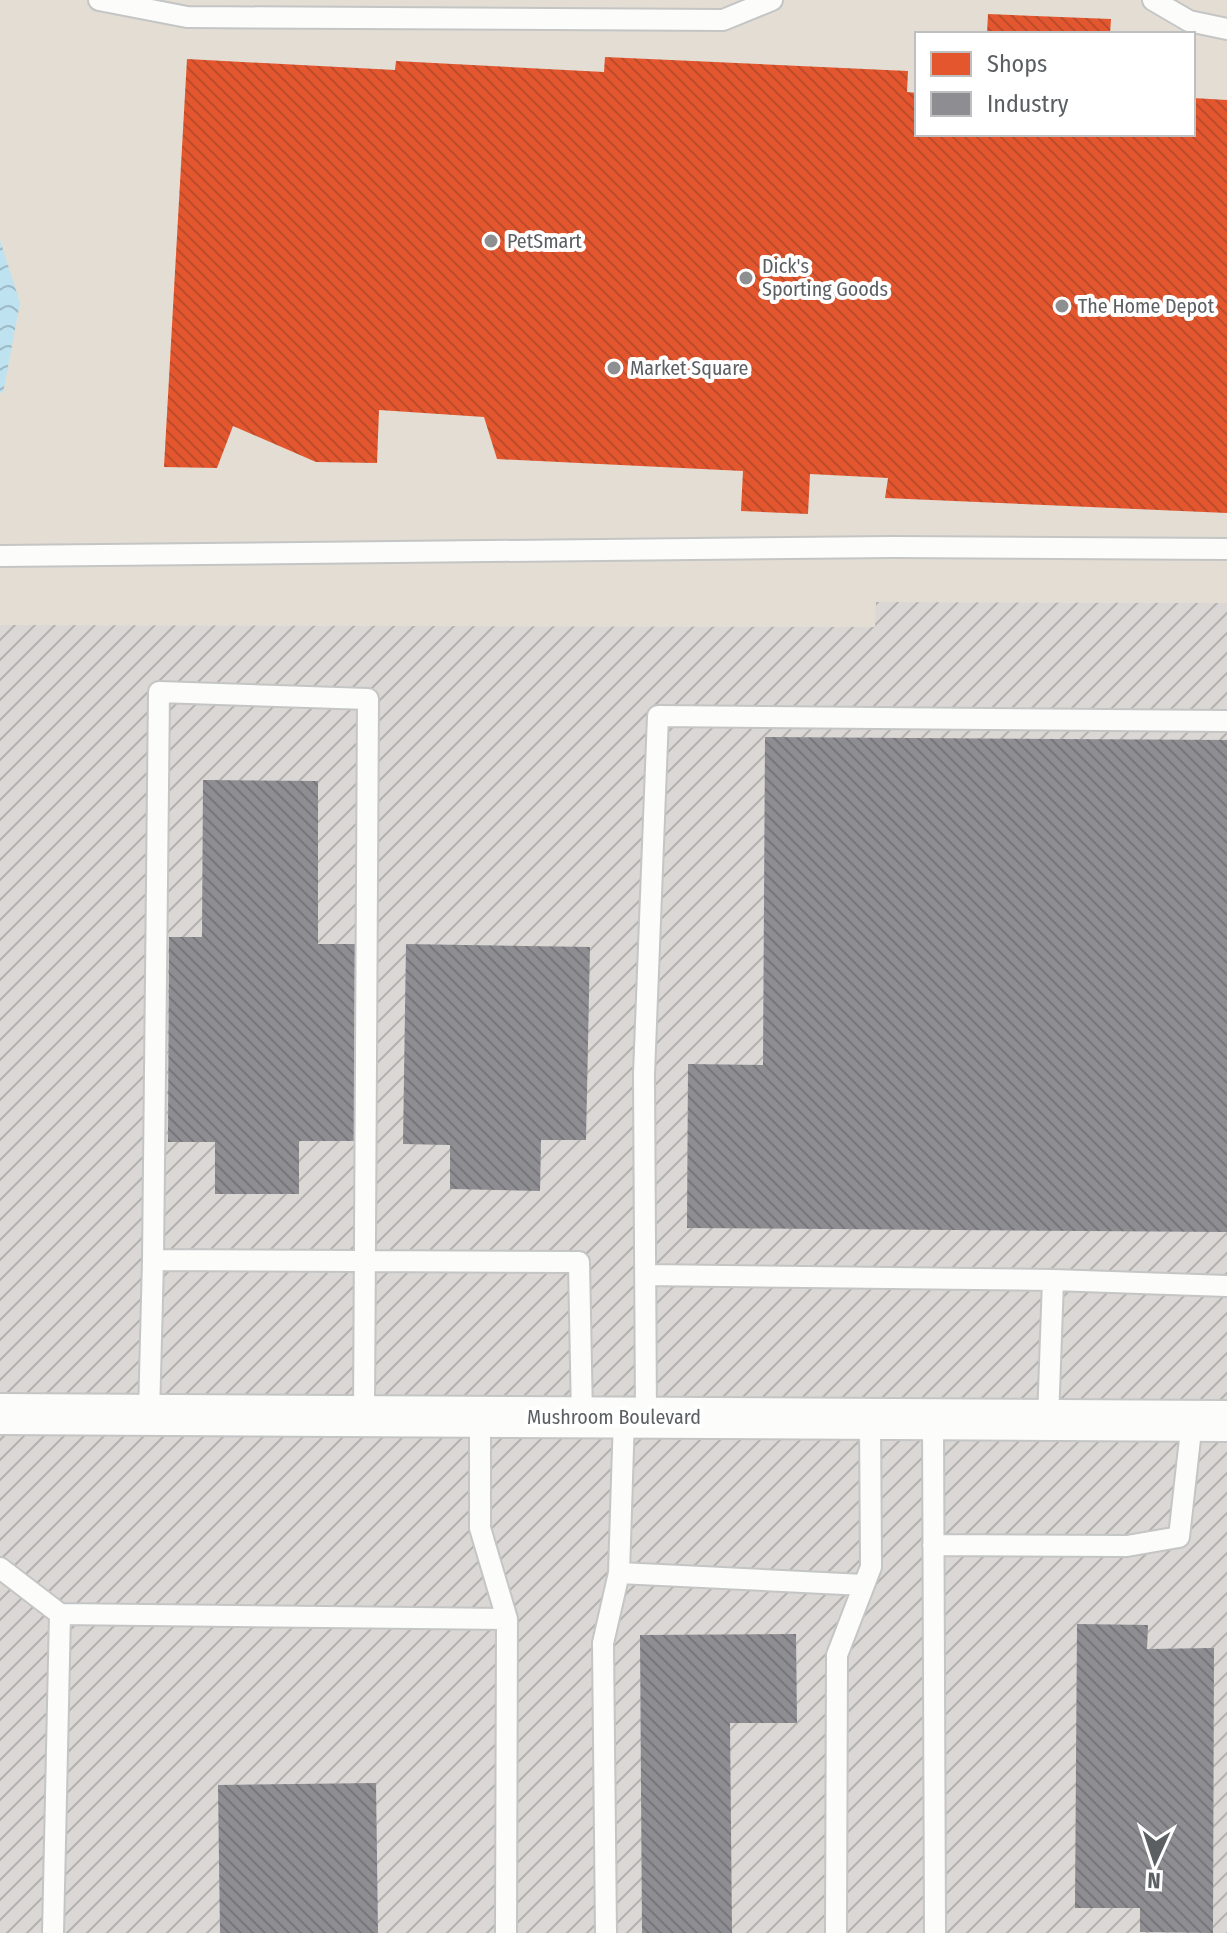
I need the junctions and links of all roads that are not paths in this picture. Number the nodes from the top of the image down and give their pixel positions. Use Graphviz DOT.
graph roads {
  1 [pos="99,0"];
  2 [pos="772,0"];
  3 [pos="1153,0"];
  4 [pos="1227,29"];
  5 [pos="1227,549"];
  6 [pos="0,556"];
  7 [pos="1227,721"];
  8 [pos="153,1260"];
  9 [pos="367,1261"];
  10 [pos="645,1275"];
  11 [pos="1053,1280"];
  12 [pos="1227,1286"];
  13 [pos="0,1414"];
  14 [pos="149,1415"];
  15 [pos="364,1416"];
  16 [pos="480,1416"];
  17 [pos="582,1417"];
  18 [pos="635,1417"];
  19 [pos="870,1419"];
  20 [pos="933,1419"];
  21 [pos="1048,1420"];
  22 [pos="1210,1421"];
  23 [pos="933,1545"];
  24 [pos="0,1568"];
  25 [pos="619,1573"];
  26 [pos="864,1585"];
  27 [pos="60,1614"];
  28 [pos="507,1619"];
  29 [pos="53,1933"];
  30 [pos="506,1933"];
  31 [pos="606,1933"];
  32 [pos="836,1933"];
  33 [pos="935,1933"];
  1 -- 2 [label="lane"];
  3 -- 4 [label="lane"];
  5 -- 6 [label="lane"];
  7 -- 10 [label="lane"];
  8 -- 9 [label="lane"];
  8 -- 9 [label="lane"];
  8 -- 14 [label="lane"];
  9 -- 15 [label="lane"];
  9 -- 17 [label="lane"];
  10 -- 11 [label="lane"];
  10 -- 18 [label="lane"];
  11 -- 12 [label="lane"];
  11 -- 21 [label="lane"];
  13 -- 14 [label="street, Mushroom Boulevard"];
  14 -- 15 [label="street, Mushroom Boulevard"];
  15 -- 16 [label="street, Mushroom Boulevard"];
  16 -- 17 [label="street, Mushroom Boulevard"];
  16 -- 28 [label="lane"];
  17 -- 18 [label="street, Mushroom Boulevard"];
  18 -- 19 [label="street, Mushroom Boulevard"];
  18 -- 25 [label="lane"];
  19 -- 20 [label="street, Mushroom Boulevard"];
  19 -- 26 [label="lane"];
  20 -- 21 [label="street, Mushroom Boulevard"];
  20 -- 23 [label="lane"];
  21 -- 22 [label="street, Mushroom Boulevard"];
  22 -- 23 [label="lane"];
  23 -- 33 [label="lane"];
  24 -- 27 [label="lane"];
  25 -- 26 [label="lane"];
  25 -- 31 [label="lane"];
  26 -- 32 [label="lane"];
  27 -- 28 [label="lane"];
  27 -- 29 [label="lane"];
  28 -- 30 [label="lane"];
}
